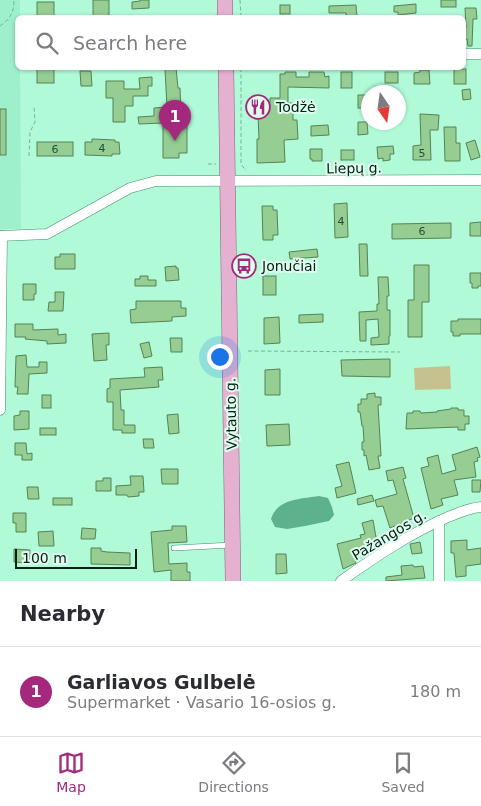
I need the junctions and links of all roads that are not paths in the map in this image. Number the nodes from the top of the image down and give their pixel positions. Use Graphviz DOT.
graph roads {
  1 [pos="225,0"];
  2 [pos="225,15"];
  3 [pos="466,54"];
  4 [pos="481,54"];
  5 [pos="226,70"];
  6 [pos="481,180"];
  7 [pos="228,181"];
  8 [pos="1,236"];
  9 [pos="0,410"];
  10 [pos="481,508"];
  11 [pos="438,521"];
  12 [pos="232,545"];
  13 [pos="174,548"];
  14 [pos="233,581"];
  15 [pos="341,581"];
  16 [pos="439,581"];
  1 -- 2 [label="main road"];
  3 -- 4 [label="street"];
  5 -- 7 [label="main road, Vytauto g."];
  6 -- 7 [label="street, Liepų g."];
  7 -- 8 [label="street, Liepų g."];
  7 -- 12 [label="main road, Vytauto g."];
  8 -- 9 [label="street"];
  10 -- 11 [label="street, Pažangos g."];
  11 -- 15 [label="street, Pažangos g."];
  11 -- 16 [label="street"];
  12 -- 13 [label="lane"];
  12 -- 14 [label="main road, Vytauto g."];
}
